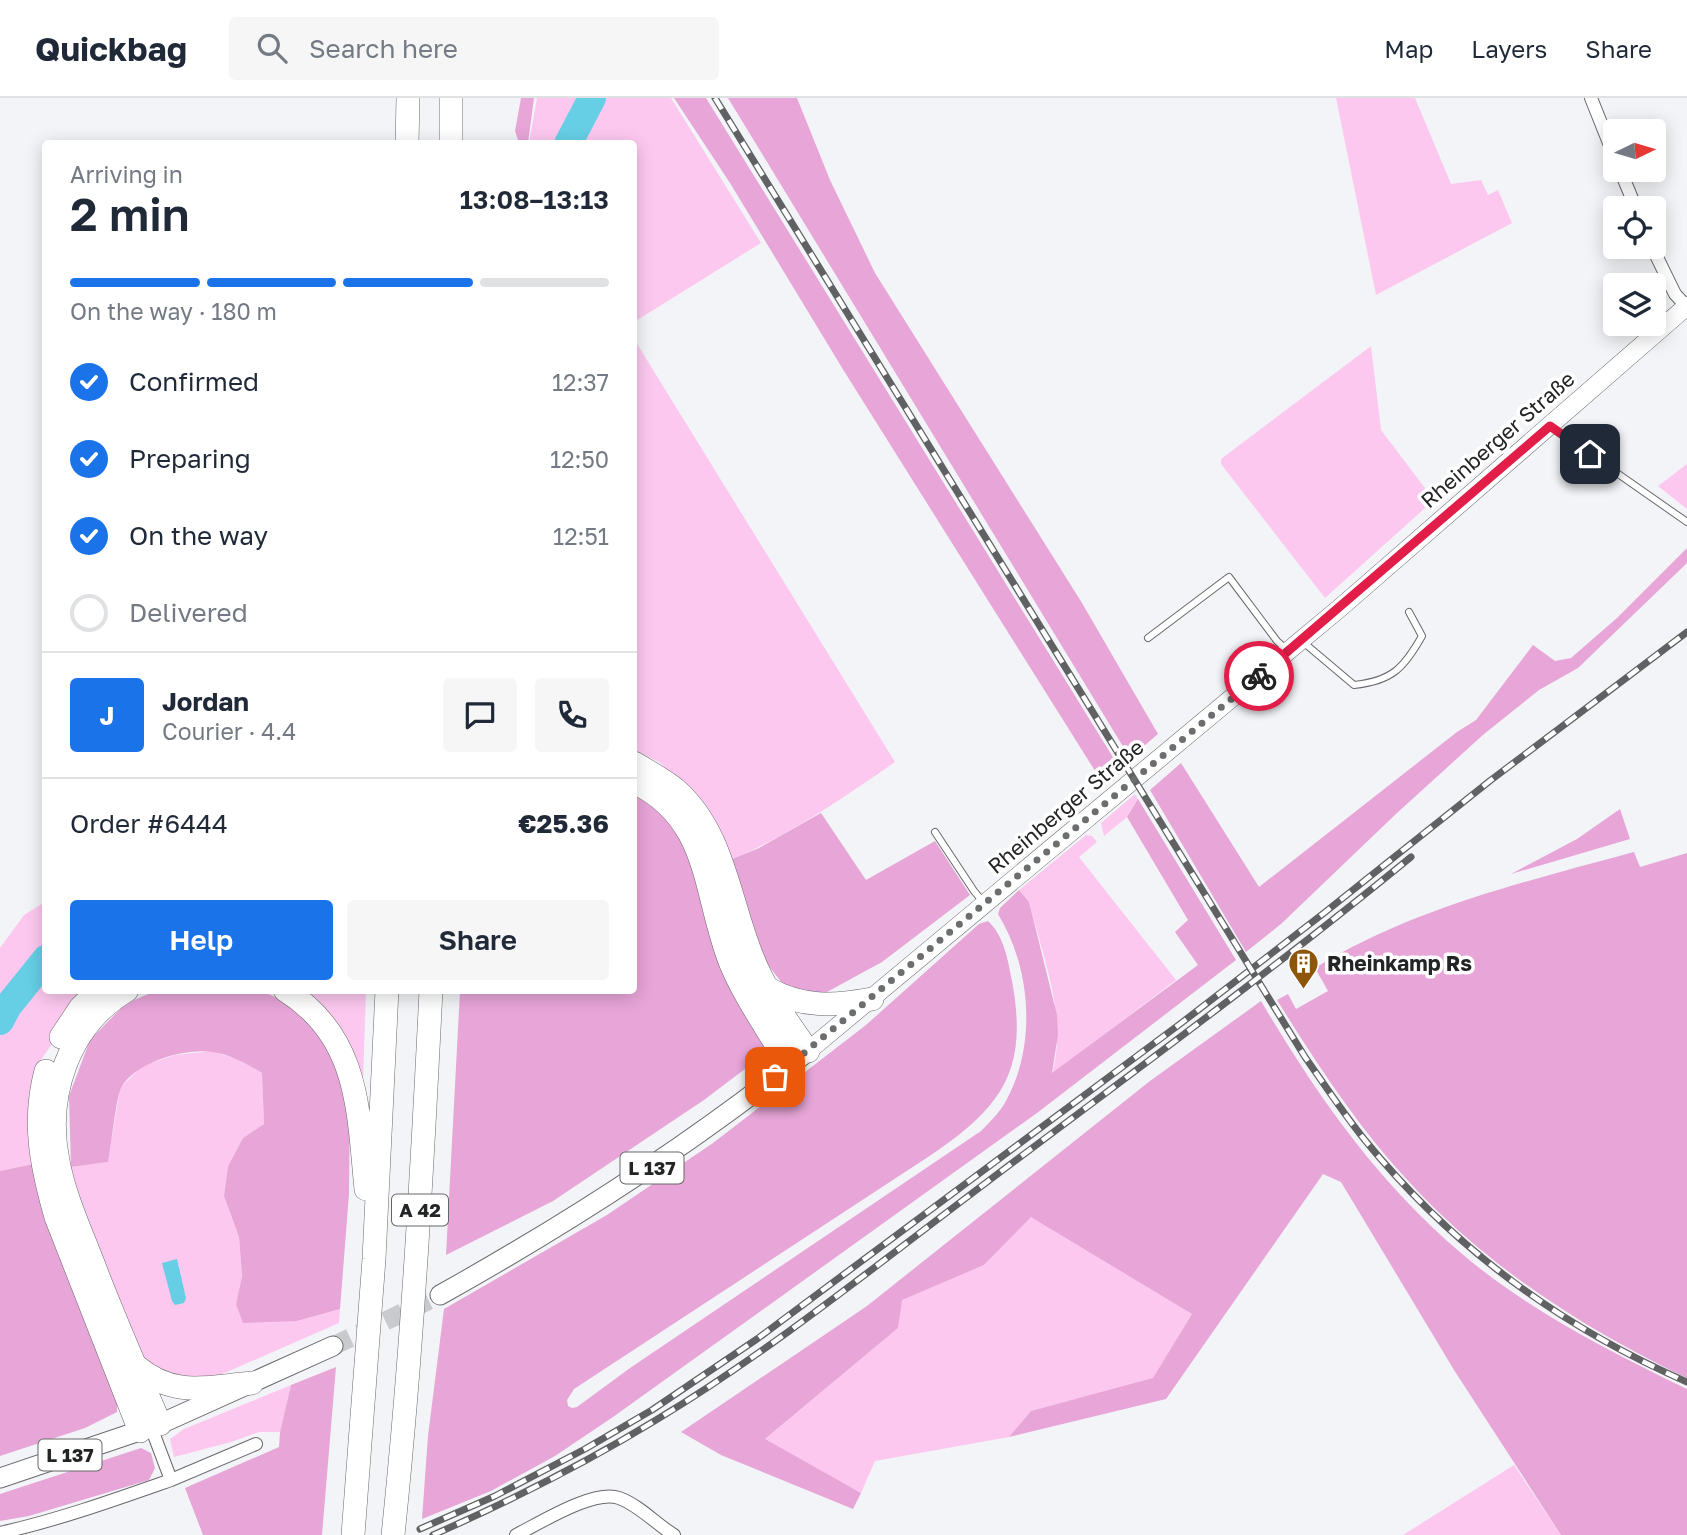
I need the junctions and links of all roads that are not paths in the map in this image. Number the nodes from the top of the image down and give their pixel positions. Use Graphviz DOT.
graph roads {
  1 [pos="408,98"];
  2 [pos="451,98"];
  3 [pos="1591,98"];
  4 [pos="1603,128"];
  5 [pos="407,140"];
  6 [pos="451,140"];
  7 [pos="1658,259"];
  8 [pos="1687,306"];
  9 [pos="1550,426"];
  10 [pos="1687,522"];
  11 [pos="1409,612"];
  12 [pos="1149,638"];
  13 [pos="1294,646"];
  14 [pos="637,765"];
  15 [pos="637,784"];
  16 [pos="935,832"];
  17 [pos="985,904"];
  18 [pos="766,987"];
  19 [pos="95,994"];
  20 [pos="122,994"];
  21 [pos="291,994"];
  22 [pos="387,994"];
  23 [pos="431,994"];
  24 [pos="872,999"];
  25 [pos="808,1051"];
  26 [pos="789,1066"];
  27 [pos="374,1259"];
  28 [pos="440,1295"];
  29 [pos="333,1346"];
  30 [pos="135,1365"];
  31 [pos="252,1383"];
  32 [pos="150,1427"];
  33 [pos="256,1444"];
  34 [pos="0,1478"];
  35 [pos="171,1480"];
  36 [pos="0,1533"];
  37 [pos="352,1535"];
  38 [pos="393,1535"];
  39 [pos="516,1535"];
  40 [pos="674,1535"];
  1 -- 5 [label="highway"];
  2 -- 6 [label="highway"];
  3 -- 4 [label="street"];
  7 -- 8 [label="street"];
  8 -- 9 [label="main road, Rheinberger Straße / L 137"];
  9 -- 10 [label="lane"];
  9 -- 13 [label="main road, Rheinberger Straße / L 137"];
  11 -- 13 [label="lane"];
  12 -- 13 [label="lane"];
  13 -- 17 [label="main road, Rheinberger Straße / L 137"];
  14 -- 18 [label="highway"];
  15 -- 26 [label="highway"];
  16 -- 17 [label="lane"];
  17 -- 24 [label="main road, Rheinberger Straße / L 137"];
  18 -- 24 [label="highway"];
  18 -- 25 [label="highway"];
  19 -- 32 [label="highway"];
  20 -- 30 [label="highway"];
  21 -- 27 [label="highway"];
  22 -- 27 [label="highway, A 42"];
  23 -- 38 [label="highway, A 42"];
  24 -- 25 [label="main road, Rheinberger Straße / L 137"];
  25 -- 26 [label="main road, Rheinberger Straße / L 137"];
  26 -- 28 [label="main road, Rheinberger Straße / L 137"];
  27 -- 37 [label="highway, A 42"];
  29 -- 31 [label="main road, L 137"];
  30 -- 31 [label="highway"];
  30 -- 32 [label="highway"];
  31 -- 32 [label="main road, L 137"];
  32 -- 34 [label="main road, L 137"];
  32 -- 35 [label="street"];
  33 -- 35 [label="street"];
  35 -- 36 [label="street"];
  39 -- 40 [label="street"];
}
